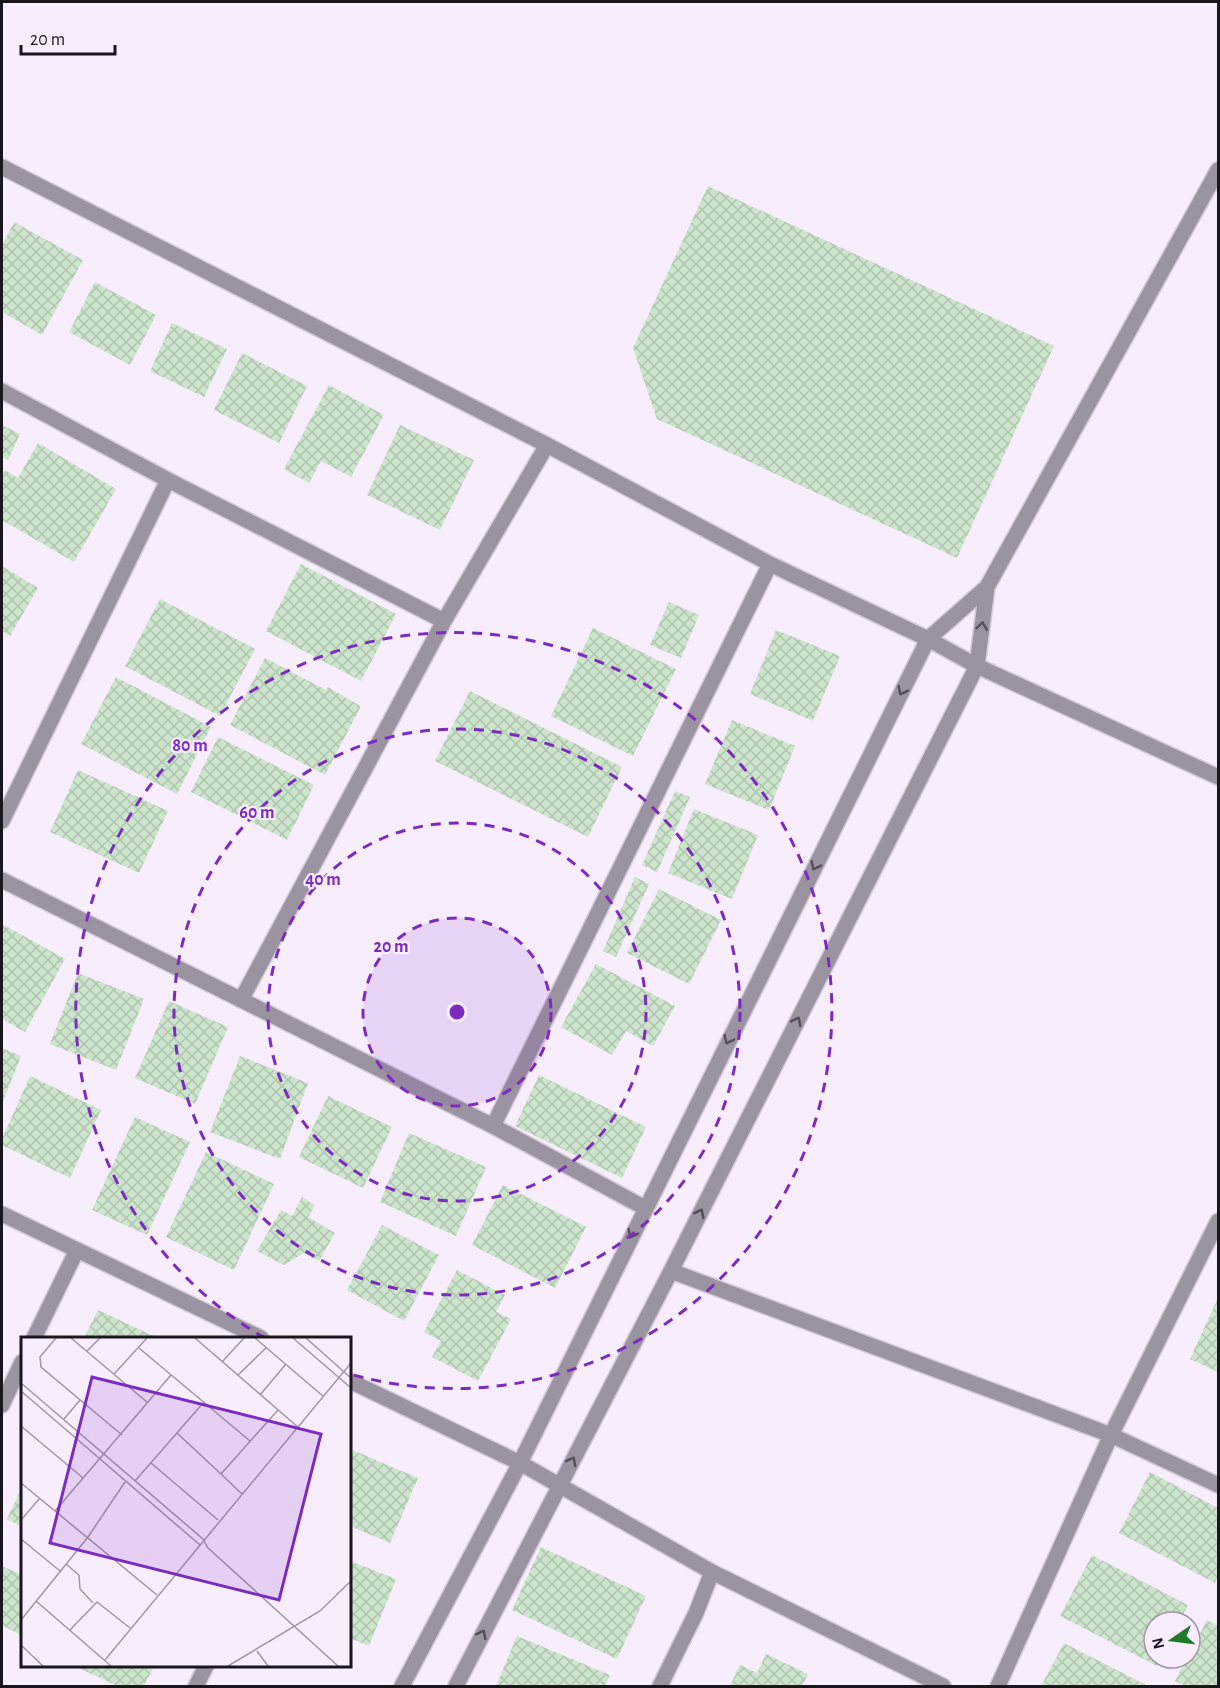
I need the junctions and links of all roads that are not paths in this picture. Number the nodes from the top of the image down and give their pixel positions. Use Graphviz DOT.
graph roads {
  1 [pos="2,167"];
  2 [pos="1218,170"];
  3 [pos="2,391"];
  4 [pos="547,445"];
  5 [pos="168,480"];
  6 [pos="770,564"];
  7 [pos="987,587"];
  8 [pos="444,621"];
  9 [pos="928,639"];
  10 [pos="977,666"];
  11 [pos="1218,777"];
  12 [pos="2,820"];
  13 [pos="2,880"];
  14 [pos="241,1000"];
  15 [pos="493,1126"];
  16 [pos="645,1208"];
  17 [pos="2,1214"];
  18 [pos="1218,1221"];
  19 [pos="77,1250"];
  20 [pos="670,1271"];
  21 [pos="34,1337"];
  22 [pos="259,1337"];
  23 [pos="21,1364"];
  24 [pos="351,1381"];
  25 [pos="2,1405"];
  26 [pos="1111,1435"];
  27 [pos="520,1463"];
  28 [pos="1218,1485"];
  29 [pos="559,1486"];
  30 [pos="712,1572"];
  31 [pos="205,1667"];
  32 [pos="196,1686"];
  33 [pos="402,1686"];
  34 [pos="456,1686"];
  35 [pos="660,1686"];
  36 [pos="943,1686"];
  37 [pos="998,1686"];
  1 -- 4 [label="street"];
  2 -- 7 [label="street"];
  3 -- 5 [label="street"];
  4 -- 6 [label="street"];
  4 -- 8 [label="street"];
  5 -- 8 [label="street"];
  5 -- 12 [label="street"];
  6 -- 9 [label="street"];
  6 -- 15 [label="street"];
  7 -- 9 [label="street"];
  10 -- 7 [label="street, one-way"];
  8 -- 14 [label="street"];
  9 -- 10 [label="street"];
  9 -- 16 [label="street, one-way"];
  10 -- 11 [label="street"];
  20 -- 10 [label="street, one-way"];
  13 -- 14 [label="street"];
  14 -- 15 [label="street"];
  15 -- 16 [label="street"];
  16 -- 27 [label="street, one-way"];
  17 -- 19 [label="street"];
  18 -- 26 [label="street"];
  19 -- 21 [label="street"];
  19 -- 22 [label="street"];
  20 -- 26 [label="street"];
  29 -- 20 [label="street, one-way"];
  23 -- 25 [label="street"];
  24 -- 27 [label="street"];
  26 -- 28 [label="street"];
  26 -- 37 [label="street"];
  27 -- 29 [label="street"];
  27 -- 33 [label="street"];
  29 -- 30 [label="street"];
  34 -- 29 [label="street, one-way"];
  30 -- 35 [label="street"];
  30 -- 36 [label="street"];
  31 -- 32 [label="street"];
}
